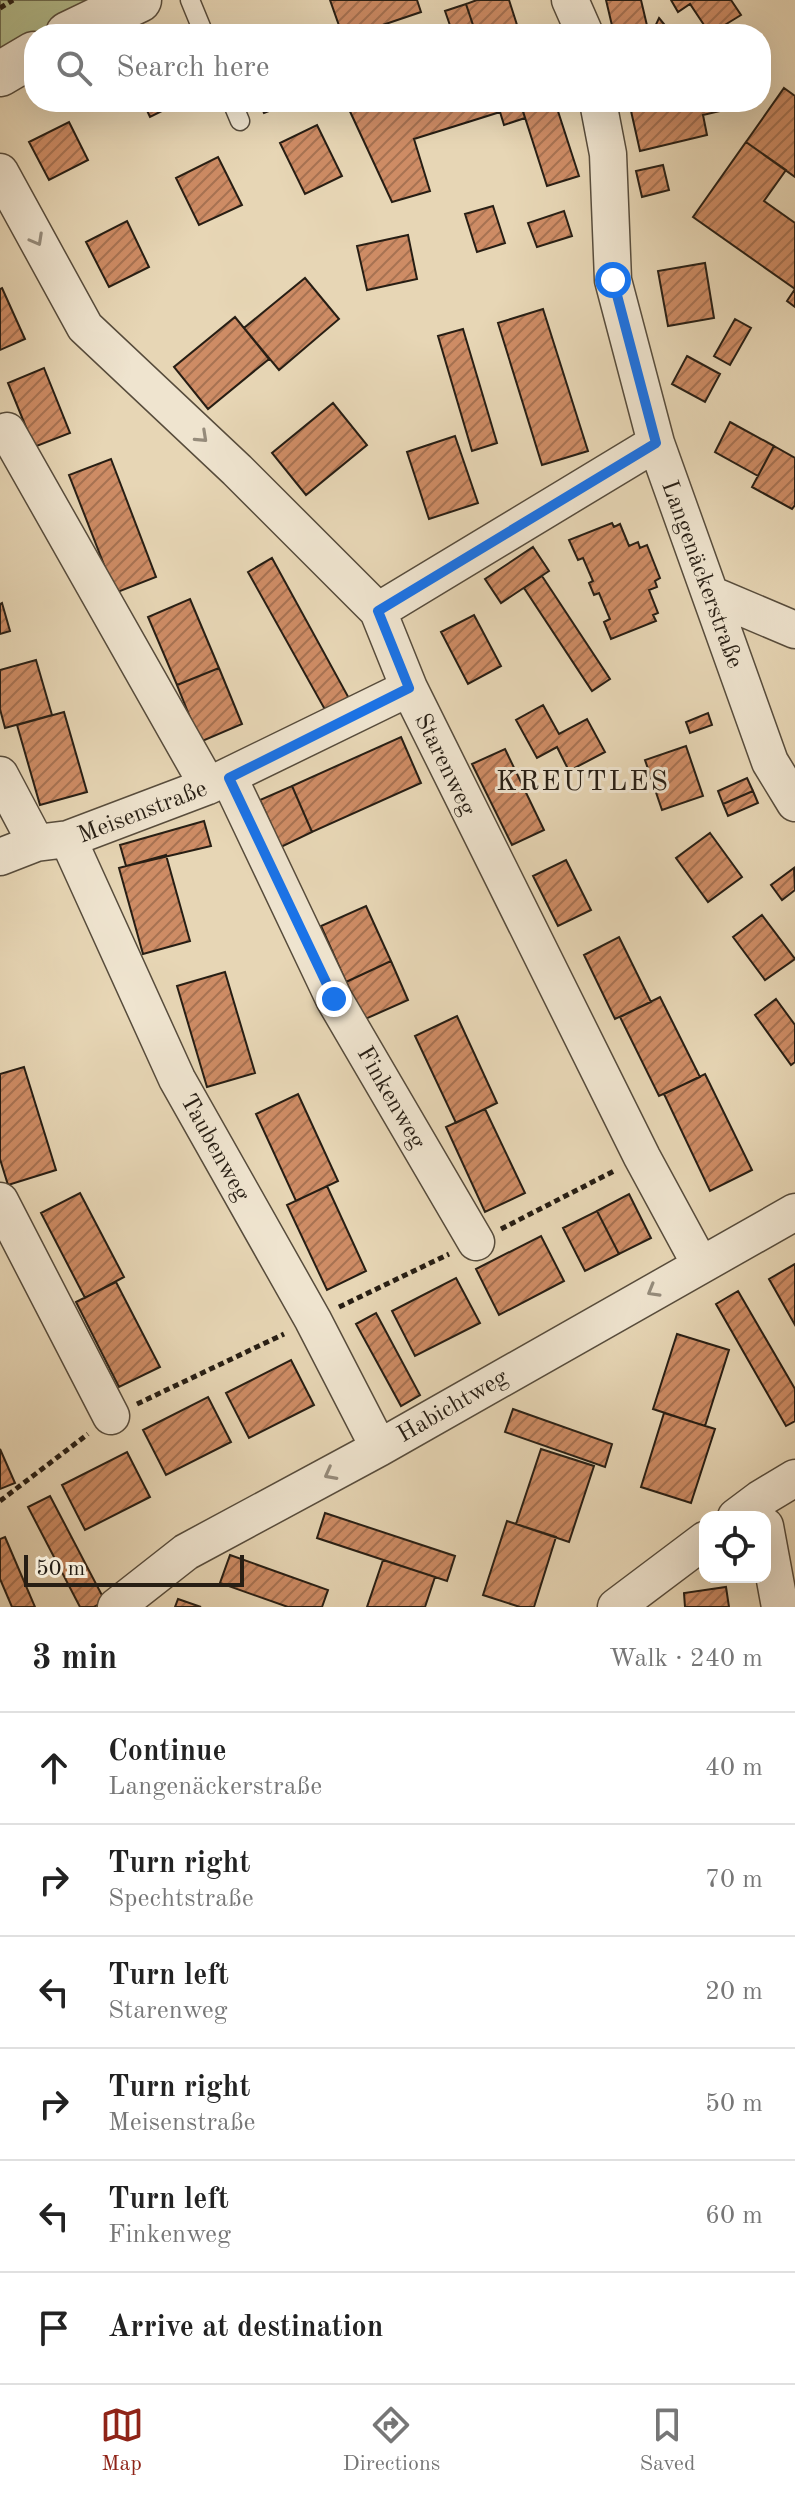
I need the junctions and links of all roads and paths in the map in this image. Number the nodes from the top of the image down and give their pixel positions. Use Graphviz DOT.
graph roads {
  1 [pos="13,0"];
  2 [pos="139,0"];
  3 [pos="190,0"];
  4 [pos="570,0"];
  5 [pos="0,8"];
  6 [pos="89,24"];
  7 [pos="200,24"];
  8 [pos="581,24"];
  9 [pos="24,60"];
  10 [pos="0,74"];
  11 [pos="236,112"];
  12 [pos="600,112"];
  13 [pos="240,121"];
  14 [pos="0,172"];
  15 [pos="7,431"];
  16 [pos="656,443"];
  17 [pos="710,594"];
  18 [pos="378,611"];
  19 [pos="795,630"];
  20 [pos="409,688"];
  21 [pos="0,775"];
  22 [pos="219,782"];
  23 [pos="795,803"];
  24 [pos="52,841"];
  25 [pos="0,857"];
  26 [pos="0,1201"];
  27 [pos="795,1212"];
  28 [pos="476,1242"];
  29 [pos="700,1264"];
  30 [pos="111,1416"];
  31 [pos="379,1448"];
  32 [pos="795,1478"];
  33 [pos="760,1511"];
  34 [pos="699,1545"];
  35 [pos="771,1572"];
  36 [pos="116,1607"];
  37 [pos="616,1607"];
  38 [pos="780,1607"];
  1 -- 5 [label="path"];
  2 -- 6 [label="street"];
  3 -- 7 [label="lane"];
  4 -- 8 [label="street"];
  9 -- 10 [label="street"];
  11 -- 13 [label="lane"];
  12 -- 16 [label="street, Langenäckerstraße"];
  14 -- 18 [label="street, Starenweg, one-way"];
  15 -- 22 [label="street, Finkenweg"];
  16 -- 17 [label="street, Langenäckerstraße"];
  16 -- 18 [label="street"];
  17 -- 19 [label="street"];
  17 -- 23 [label="street, Langenäckerstraße"];
  18 -- 20 [label="street, Starenweg"];
  20 -- 22 [label="street, Meisenstraße"];
  20 -- 29 [label="street, Starenweg"];
  21 -- 24 [label="street, Taubenweg"];
  22 -- 24 [label="street, Meisenstraße"];
  22 -- 28 [label="street, Finkenweg"];
  24 -- 25 [label="street, Meisenstraße"];
  24 -- 31 [label="street, Taubenweg"];
  26 -- 30 [label="street"];
  27 -- 29 [label="street, Habichtweg"];
  29 -- 31 [label="street, Habichtweg, one-way"];
  31 -- 36 [label="street, Habichtweg, one-way"];
  32 -- 33 [label="street"];
  34 -- 37 [label="street"];
  35 -- 38 [label="street"];
}
